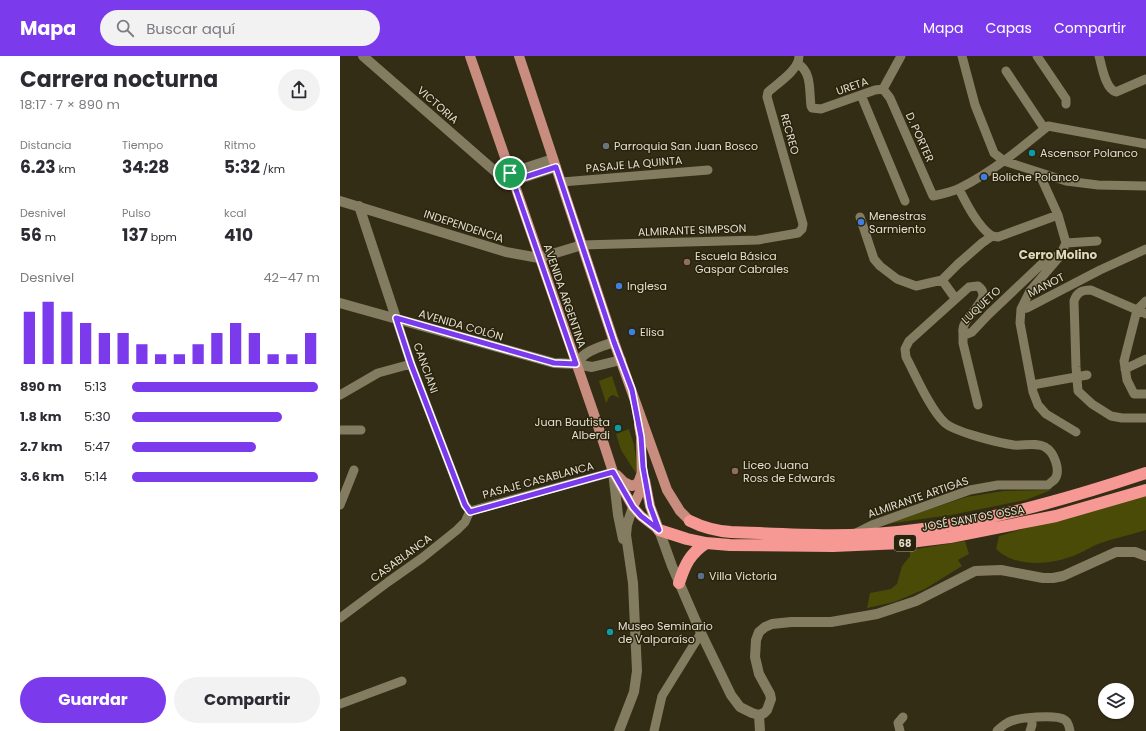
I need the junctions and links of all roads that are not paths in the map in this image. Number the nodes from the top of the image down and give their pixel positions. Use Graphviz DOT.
graph roads {
  1 [pos="363,56"];
  2 [pos="470,56"];
  3 [pos="519,56"];
  4 [pos="901,56"];
  5 [pos="962,56"];
  6 [pos="1037,56"];
  7 [pos="1099,56"];
  8 [pos="798,60"];
  9 [pos="901,67"];
  10 [pos="1006,71"];
  11 [pos="891,73"];
  12 [pos="1146,79"];
  13 [pos="883,89"];
  14 [pos="862,95"];
  15 [pos="1066,104"];
  16 [pos="1046,127"];
  17 [pos="1146,144"];
  18 [pos="1004,161"];
  19 [pos="555,163"];
  20 [pos="708,170"];
  21 [pos="1039,173"];
  22 [pos="511,177"];
  23 [pos="562,182"];
  24 [pos="1146,186"];
  25 [pos="959,188"];
  26 [pos="340,201"];
  27 [pos="905,201"];
  28 [pos="359,206"];
  29 [pos="1058,215"];
  30 [pos="860,217"];
  31 [pos="802,230"];
  32 [pos="992,236"];
  33 [pos="1097,241"];
  34 [pos="1066,243"];
  35 [pos="582,245"];
  36 [pos="1146,249"];
  37 [pos="1060,256"];
  38 [pos="539,258"];
  39 [pos="1091,276"];
  40 [pos="942,280"];
  41 [pos="1084,290"];
  42 [pos="955,298"];
  43 [pos="1146,301"];
  44 [pos="340,302"];
  45 [pos="1022,309"];
  46 [pos="1142,312"];
  47 [pos="396,318"];
  48 [pos="963,333"];
  49 [pos="614,342"];
  50 [pos="1146,359"];
  51 [pos="621,360"];
  52 [pos="411,364"];
  53 [pos="576,364"];
  54 [pos="1125,369"];
  55 [pos="1087,375"];
  56 [pos="1077,377"];
  57 [pos="1032,385"];
  58 [pos="632,390"];
  59 [pos="1146,394"];
  60 [pos="340,395"];
  61 [pos="978,405"];
  62 [pos="1146,418"];
  63 [pos="340,430"];
  64 [pos="361,430"];
  65 [pos="1076,432"];
  66 [pos="643,467"];
  67 [pos="354,470"];
  68 [pos="613,472"];
  69 [pos="1146,473"];
  70 [pos="1146,490"];
  71 [pos="340,505"];
  72 [pos="633,507"];
  73 [pos="470,512"];
  74 [pos="690,521"];
  75 [pos="659,530"];
  76 [pos="851,535"];
  77 [pos="706,543"];
  78 [pos="628,551"];
  79 [pos="1146,556"];
  80 [pos="679,583"];
  81 [pos="340,618"];
  82 [pos="701,634"];
  83 [pos="402,681"];
  84 [pos="340,704"];
  85 [pos="759,715"];
  86 [pos="903,717"];
  87 [pos="1032,718"];
  88 [pos="619,731"];
  89 [pos="654,731"];
  90 [pos="760,731"];
  91 [pos="900,731"];
  92 [pos="997,731"];
  93 [pos="1030,731"];
  94 [pos="1070,731"];
  1 -- 22 [label="main road, VICTORIA"];
  2 -- 22 [label="main road, AVENIDA ARGENTINA"];
  3 -- 19 [label="main road"];
  4 -- 11 [label="street, URETA"];
  5 -- 18 [label="street"];
  6 -- 15 [label="street"];
  7 -- 12 [label="street"];
  8 -- 14 [label="street, URETA"];
  8 -- 31 [label="street, RECREO"];
  9 -- 11 [label="street"];
  10 -- 16 [label="street"];
  11 -- 13 [label="street, URETA"];
  13 -- 14 [label="street, URETA"];
  13 -- 25 [label="street, D. PORTER"];
  14 -- 27 [label="street"];
  16 -- 17 [label="street"];
  16 -- 18 [label="street"];
  18 -- 21 [label="street"];
  18 -- 25 [label="street"];
  19 -- 22 [label="main road"];
  19 -- 23 [label="main road"];
  20 -- 23 [label="street, PASAJE LA QUINTA"];
  21 -- 24 [label="street"];
  21 -- 29 [label="street"];
  22 -- 38 [label="main road, AVENIDA ARGENTINA"];
  23 -- 35 [label="main road"];
  25 -- 32 [label="street"];
  26 -- 28 [label="main road, INDEPENDENCIA"];
  28 -- 38 [label="main road, INDEPENDENCIA"];
  28 -- 47 [label="main road, CANCIANI"];
  29 -- 32 [label="street"];
  29 -- 34 [label="street"];
  30 -- 40 [label="street"];
  31 -- 35 [label="street, ALMIRANTE SIMPSON"];
  32 -- 40 [label="street"];
  33 -- 34 [label="street"];
  34 -- 37 [label="street"];
  35 -- 38 [label="main road, INDEPENDENCIA"];
  35 -- 49 [label="main road"];
  36 -- 39 [label="street, MANOT"];
  37 -- 45 [label="street"];
  37 -- 48 [label="street, LUQUETO"];
  38 -- 53 [label="main road, AVENIDA ARGENTINA"];
  39 -- 41 [label="street"];
  39 -- 45 [label="street, MANOT"];
  40 -- 42 [label="street"];
  41 -- 46 [label="street"];
  41 -- 56 [label="street"];
  42 -- 48 [label="street, LUQUETO"];
  42 -- 76 [label="street, ALMIRANTE ARTIGAS"];
  43 -- 46 [label="street"];
  44 -- 47 [label="main road, AVENIDA COLÓN"];
  45 -- 57 [label="street"];
  46 -- 54 [label="street"];
  47 -- 52 [label="street, CANCIANI"];
  47 -- 53 [label="main road, AVENIDA COLÓN"];
  48 -- 61 [label="street"];
  49 -- 51 [label="main road"];
  49 -- 53 [label="main road"];
  50 -- 54 [label="street"];
  51 -- 53 [label="main road, AVENIDA COLÓN"];
  51 -- 58 [label="main road"];
  52 -- 60 [label="street"];
  52 -- 73 [label="street, CANCIANI"];
  53 -- 68 [label="main road, AVENIDA ARGENTINA"];
  54 -- 59 [label="street"];
  55 -- 56 [label="street"];
  56 -- 57 [label="street"];
  56 -- 62 [label="street"];
  57 -- 65 [label="street"];
  58 -- 66 [label="main road"];
  58 -- 74 [label="main road"];
  63 -- 64 [label="street"];
  66 -- 68 [label="main road"];
  66 -- 72 [label="main road"];
  66 -- 75 [label="main road"];
  67 -- 71 [label="street"];
  68 -- 72 [label="main road, AVENIDA ARGENTINA"];
  68 -- 73 [label="street, PASAJE CASABLANCA"];
  68 -- 78 [label="main road"];
  69 -- 76 [label="highway, JOSÉ SANTOS OSSA / 68"];
  70 -- 77 [label="highway, JOSÉ SANTOS OSSA / 68"];
  72 -- 75 [label="main road, AVENIDA ARGENTINA"];
  72 -- 78 [label="main road"];
  73 -- 81 [label="street, CASABLANCA"];
  74 -- 76 [label="highway, JOSÉ SANTOS OSSA / 68"];
  75 -- 77 [label="highway, JOSÉ SANTOS OSSA / 68"];
  75 -- 80 [label="main road"];
  77 -- 80 [label="highway"];
  78 -- 88 [label="main road"];
  79 -- 85 [label="main road"];
  80 -- 82 [label="main road"];
  82 -- 85 [label="main road"];
  82 -- 89 [label="street"];
  83 -- 84 [label="street"];
  85 -- 90 [label="main road"];
  86 -- 91 [label="street"];
  87 -- 92 [label="street"];
  87 -- 93 [label="street"];
  87 -- 94 [label="street"];
}
